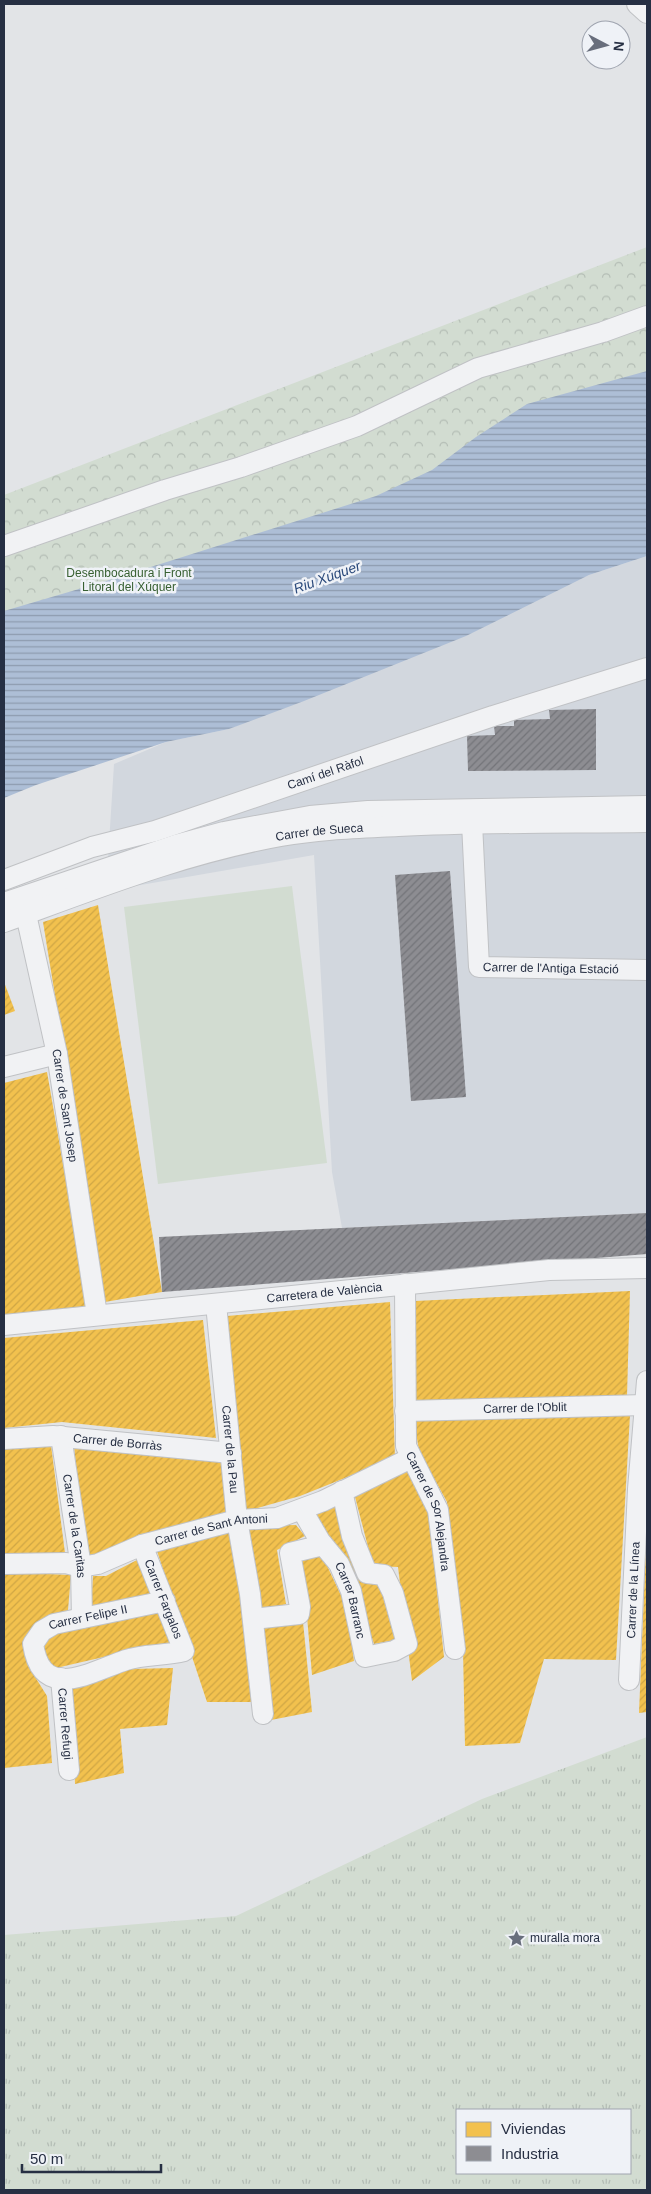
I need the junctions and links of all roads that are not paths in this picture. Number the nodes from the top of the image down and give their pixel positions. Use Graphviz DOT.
graph roads {
  1 [pos="637,4"];
  2 [pos="647,13"];
  3 [pos="647,316"];
  4 [pos="4,546"];
  5 [pos="647,668"];
  6 [pos="647,806"];
  7 [pos="472,824"];
  8 [pos="643,825"];
  9 [pos="4,880"];
  10 [pos="18,905"];
  11 [pos="4,922"];
  12 [pos="647,970"];
  13 [pos="57,1054"];
  14 [pos="4,1067"];
  15 [pos="647,1268"];
  16 [pos="405,1284"];
  17 [pos="216,1304"];
  18 [pos="98,1315"];
  19 [pos="4,1325"];
  20 [pos="647,1381"];
  21 [pos="645,1405"];
  22 [pos="405,1411"];
  23 [pos="61,1436"];
  24 [pos="4,1439"];
  25 [pos="231,1453"];
  26 [pos="411,1458"];
  27 [pos="643,1489"];
  28 [pos="342,1491"];
  29 [pos="302,1510"];
  30 [pos="237,1520"];
  31 [pos="142,1545"];
  32 [pos="323,1545"];
  33 [pos="4,1564"];
  34 [pos="81,1567"];
  35 [pos="165,1601"];
  36 [pos="82,1618"];
  37 [pos="253,1619"];
  38 [pos="456,1649"];
  39 [pos="62,1678"];
  40 [pos="629,1680"];
  41 [pos="263,1714"];
  42 [pos="68,1770"];
  1 -- 2 [label="street"];
  3 -- 4 [label="street"];
  5 -- 9 [label="street, Camí del Ràfol"];
  6 -- 10 [label="street, Carrer de Sueca"];
  7 -- 8 [label="street, Carrer de Sueca"];
  7 -- 10 [label="street, Carrer de Sueca"];
  7 -- 12 [label="street, Carrer de l'Antiga Estació"];
  10 -- 11 [label="street, Carrer de Sueca"];
  10 -- 13 [label="street, Carrer de Sant Josep"];
  13 -- 14 [label="street"];
  13 -- 18 [label="street, Carrer de Sant Josep"];
  15 -- 16 [label="street, Carretera de València"];
  16 -- 17 [label="street, Carretera de València"];
  16 -- 22 [label="street, Carrer de Sor Alejandra"];
  17 -- 18 [label="street, Carretera de València"];
  17 -- 25 [label="street, Carrer de la Pau"];
  18 -- 19 [label="street, Carretera de València"];
  20 -- 21 [label="street, Carrer de la Línea"];
  21 -- 22 [label="street, Carrer de l'Oblit"];
  21 -- 27 [label="street, Carrer de la Línea"];
  22 -- 26 [label="street, Carrer de Sor Alejandra"];
  23 -- 24 [label="street, Carrer de Borràs"];
  23 -- 25 [label="street, Carrer de Borràs"];
  23 -- 34 [label="street, Carrer de la Caritas"];
  25 -- 30 [label="street, Carrer de la Pau"];
  26 -- 28 [label="street, Carrer de Sant Antoni"];
  26 -- 38 [label="street, Carrer de Sor Alejandra"];
  27 -- 40 [label="street, Carrer de la Línea"];
  28 -- 29 [label="street, Carrer de Sant Antoni"];
  28 -- 32 [label="street, Carrer Barranc"];
  29 -- 30 [label="street, Carrer de Sant Antoni"];
  29 -- 32 [label="street, Carrer Barranc"];
  30 -- 31 [label="street, Carrer de Sant Antoni"];
  30 -- 37 [label="street, Carrer de la Pau"];
  31 -- 34 [label="street, Carrer de Sant Antoni"];
  31 -- 35 [label="street, Carrer Fargalos"];
  32 -- 37 [label="street"];
  33 -- 34 [label="street, Carrer de Sant Antoni"];
  34 -- 36 [label="street, Carrer de la Caritas"];
  35 -- 36 [label="street, Carrer Felipe II"];
  35 -- 39 [label="street, Carrer Fargalos"];
  36 -- 39 [label="street, Carrer Felipe II"];
  37 -- 41 [label="street, Carrer de la Pau"];
  39 -- 42 [label="street, Carrer Refugi"];
}
